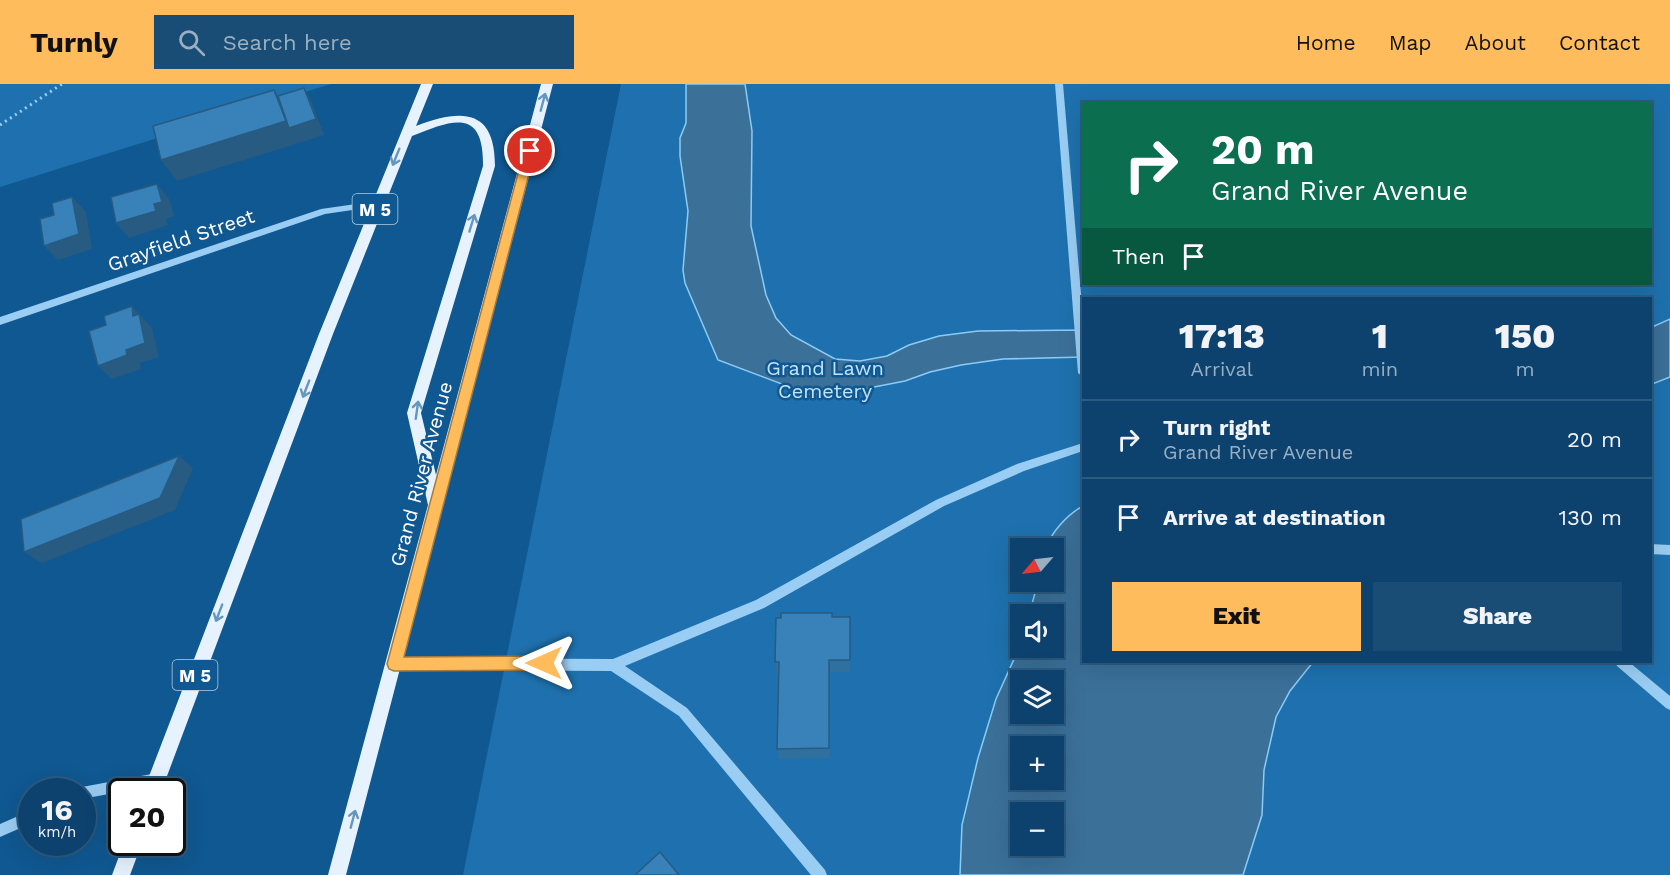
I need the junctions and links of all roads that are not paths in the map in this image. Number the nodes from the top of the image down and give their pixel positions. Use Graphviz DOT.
graph roads {
  1 [pos="427,84"];
  2 [pos="547,84"];
  3 [pos="1059,84"];
  4 [pos="406,134"];
  5 [pos="377,204"];
  6 [pos="0,321"];
  7 [pos="1082,359"];
  8 [pos="1082,447"];
  9 [pos="436,507"];
  10 [pos="1652,549"];
  11 [pos="1670,550"];
  12 [pos="1622,663"];
  13 [pos="394,664"];
  14 [pos="614,665"];
  15 [pos="1670,704"];
  16 [pos="158,778"];
  17 [pos="18,823"];
  18 [pos="0,831"];
  19 [pos="128,856"];
  20 [pos="121,875"];
  21 [pos="338,875"];
  22 [pos="820,875"];
  1 -- 4 [label="main road, M 5"];
  9 -- 2 [label="main road, Grand River Avenue, one-way"];
  3 -- 7 [label="street"];
  4 -- 5 [label="main road, M 5, one-way"];
  9 -- 4 [label="main road, one-way"];
  5 -- 6 [label="street, Grayfield Street"];
  5 -- 16 [label="main road, M 5, one-way"];
  8 -- 14 [label="street"];
  9 -- 13 [label="main road, Grand River Avenue"];
  10 -- 11 [label="street"];
  12 -- 15 [label="street"];
  13 -- 14 [label="street"];
  21 -- 13 [label="main road, Grand River Avenue, one-way"];
  14 -- 22 [label="street"];
  17 -- 18 [label="street"];
  19 -- 20 [label="main road"];
}
